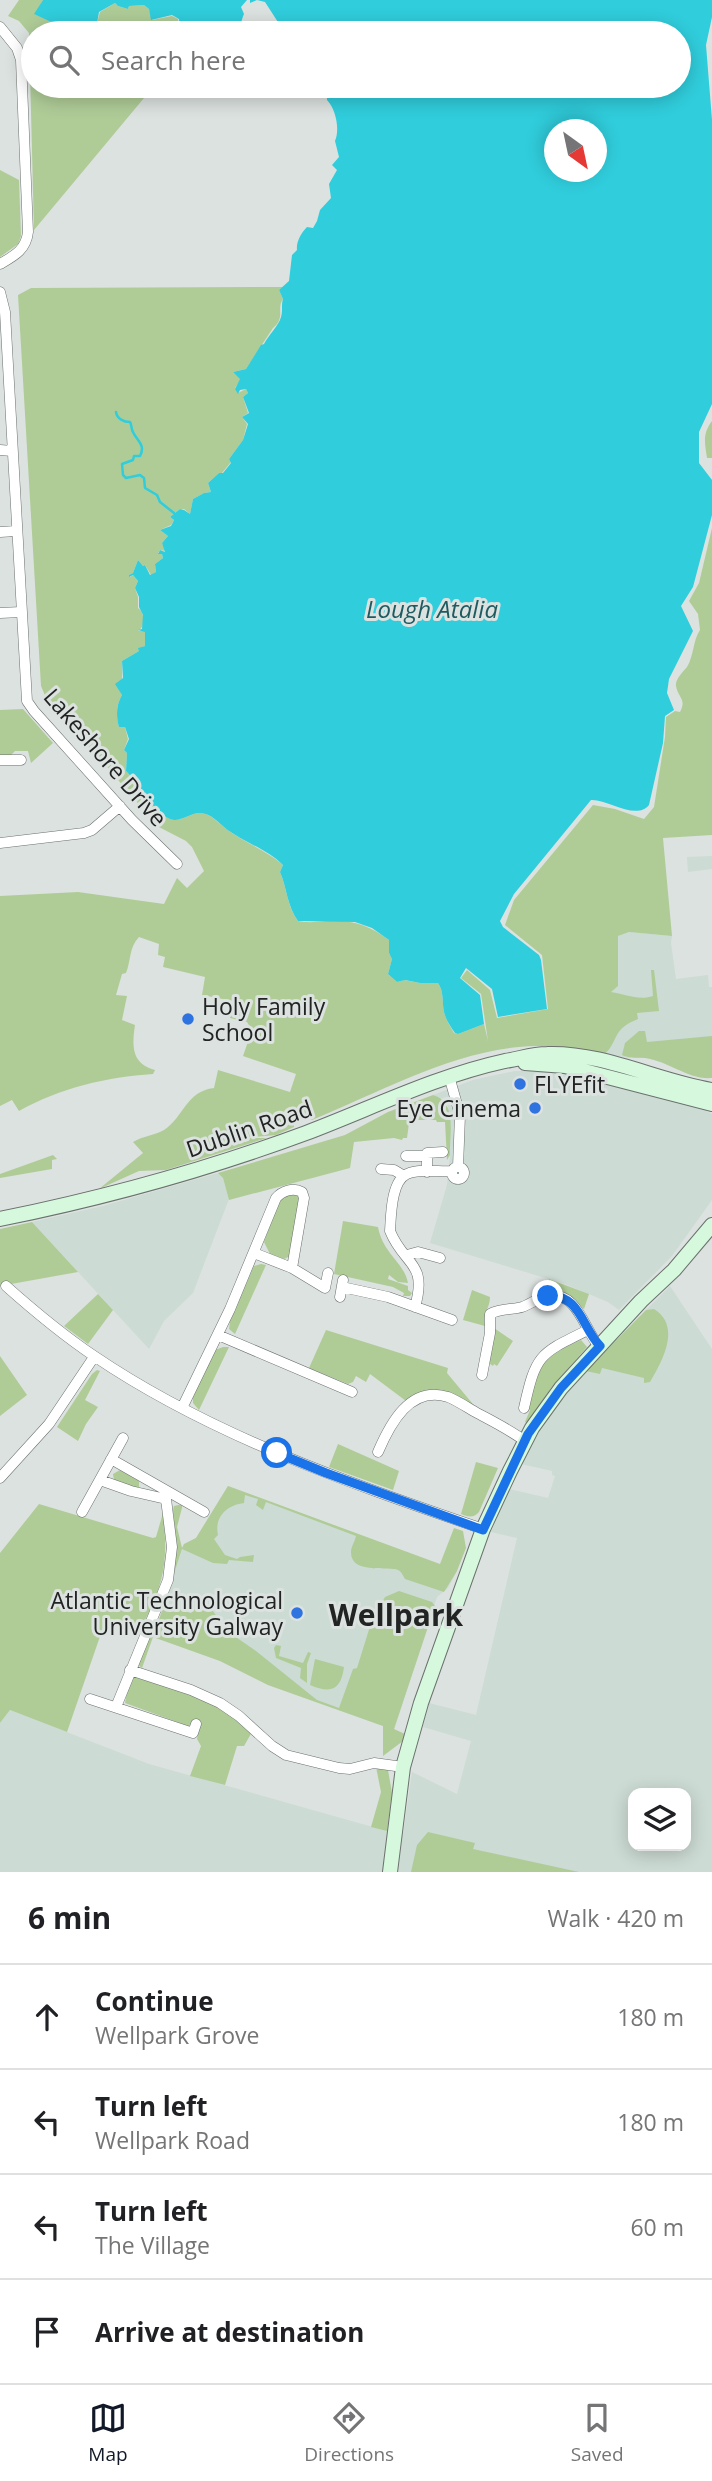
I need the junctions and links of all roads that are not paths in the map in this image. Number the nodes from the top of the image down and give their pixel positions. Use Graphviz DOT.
graph roads {
  1 [pos="0,27"];
  2 [pos="21,60"];
  3 [pos="23,98"];
  4 [pos="0,264"];
  5 [pos="0,292"];
  6 [pos="0,450"];
  7 [pos="12,451"];
  8 [pos="16,531"];
  9 [pos="0,532"];
  10 [pos="22,612"];
  11 [pos="0,613"];
  12 [pos="0,760"];
  13 [pos="21,760"];
  14 [pos="120,806"];
  15 [pos="0,843"];
  16 [pos="177,864"];
  17 [pos="506,1061"];
  18 [pos="449,1076"];
  19 [pos="712,1083"];
  20 [pos="684,1084"];
  21 [pos="712,1090"];
  22 [pos="712,1104"];
  23 [pos="443,1152"];
  24 [pos="406,1156"];
  25 [pos="427,1156"];
  26 [pos="381,1169"];
  27 [pos="427,1172"];
  28 [pos="404,1176"];
  29 [pos="712,1213"];
  30 [pos="0,1219"];
  31 [pos="712,1224"];
  32 [pos="254,1253"];
  33 [pos="407,1255"];
  34 [pos="440,1258"];
  35 [pos="292,1268"];
  36 [pos="328,1273"];
  37 [pos="6,1286"];
  38 [pos="341,1288"];
  39 [pos="648,1294"];
  40 [pos="415,1307"];
  41 [pos="452,1321"];
  42 [pos="588,1330"];
  43 [pos="218,1335"];
  44 [pos="600,1346"];
  45 [pos="94,1357"];
  46 [pos="482,1375"];
  47 [pos="352,1392"];
  48 [pos="182,1408"];
  49 [pos="524,1408"];
  50 [pos="373,1434"];
  51 [pos="123,1438"];
  52 [pos="383,1439"];
  53 [pos="525,1441"];
  54 [pos="378,1452"];
  55 [pos="111,1459"];
  56 [pos="0,1478"];
  57 [pos="100,1480"];
  58 [pos="168,1496"];
  59 [pos="82,1512"];
  60 [pos="204,1512"];
  61 [pos="483,1530"];
  62 [pos="130,1670"];
  63 [pos="90,1699"];
  64 [pos="116,1707"];
  65 [pos="196,1724"];
  66 [pos="403,1767"];
  67 [pos="390,1872"];
  1 -- 2 [label="street"];
  3 -- 4 [label="street"];
  5 -- 7 [label="street, Lakeshore Drive"];
  6 -- 7 [label="street"];
  7 -- 8 [label="street, Lakeshore Drive"];
  8 -- 9 [label="street"];
  8 -- 10 [label="street, Lakeshore Drive"];
  10 -- 11 [label="street"];
  10 -- 14 [label="street, Lakeshore Drive"];
  12 -- 13 [label="street"];
  14 -- 15 [label="street"];
  14 -- 16 [label="street, Lakeshore Drive"];
  17 -- 18 [label="main road, Dublin Road"];
  17 -- 20 [label="main road, Dublin Road"];
  17 -- 22 [label="main road, Dublin Road"];
  18 -- 27 [label="street"];
  18 -- 30 [label="main road, Dublin Road"];
  19 -- 20 [label="main road"];
  20 -- 21 [label="main road, Dublin Road"];
  23 -- 25 [label="street"];
  24 -- 25 [label="street"];
  25 -- 27 [label="street"];
  26 -- 28 [label="street"];
  27 -- 28 [label="street"];
  28 -- 33 [label="street"];
  29 -- 39 [label="main road"];
  31 -- 39 [label="main road"];
  32 -- 35 [label="street"];
  32 -- 35 [label="street"];
  32 -- 43 [label="street"];
  33 -- 34 [label="street"];
  33 -- 40 [label="street"];
  35 -- 36 [label="street"];
  37 -- 45 [label="street"];
  38 -- 40 [label="street"];
  39 -- 44 [label="main road"];
  40 -- 41 [label="street"];
  42 -- 44 [label="street"];
  42 -- 46 [label="street"];
  42 -- 49 [label="street"];
  43 -- 47 [label="street"];
  43 -- 48 [label="street"];
  44 -- 53 [label="main road"];
  45 -- 48 [label="street"];
  45 -- 56 [label="street"];
  48 -- 61 [label="street"];
  50 -- 52 [label="street"];
  51 -- 55 [label="street"];
  52 -- 53 [label="street"];
  52 -- 54 [label="street"];
  53 -- 61 [label="main road"];
  55 -- 57 [label="street"];
  55 -- 58 [label="street"];
  57 -- 58 [label="street"];
  57 -- 59 [label="street"];
  58 -- 60 [label="street"];
  58 -- 62 [label="street"];
  61 -- 66 [label="main road"];
  62 -- 64 [label="street"];
  62 -- 66 [label="street"];
  63 -- 64 [label="street"];
  64 -- 65 [label="street"];
  66 -- 67 [label="main road"];
}
